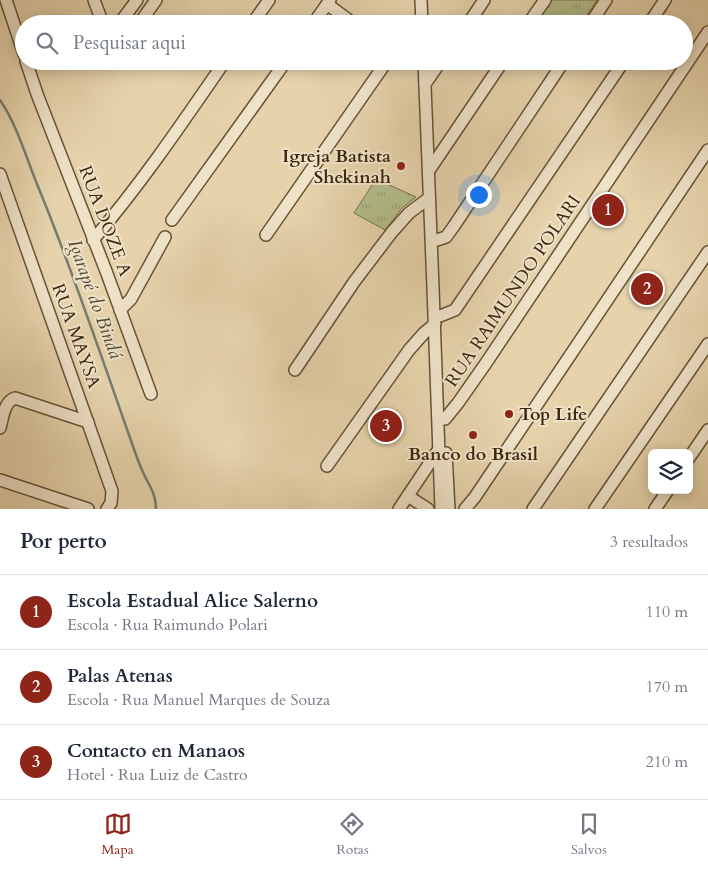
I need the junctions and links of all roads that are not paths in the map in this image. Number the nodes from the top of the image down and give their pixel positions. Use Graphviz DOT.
graph roads {
  1 [pos="6,0"];
  2 [pos="94,0"];
  3 [pos="137,0"];
  4 [pos="156,0"];
  5 [pos="269,0"];
  6 [pos="421,0"];
  7 [pos="484,0"];
  8 [pos="545,0"];
  9 [pos="606,0"];
  10 [pos="665,0"];
  11 [pos="329,2"];
  12 [pos="100,15"];
  13 [pos="126,15"];
  14 [pos="145,15"];
  15 [pos="258,15"];
  16 [pos="320,15"];
  17 [pos="344,15"];
  18 [pos="422,15"];
  19 [pos="474,15"];
  20 [pos="534,15"];
  21 [pos="596,15"];
  22 [pos="655,15"];
  23 [pos="15,27"];
  24 [pos="708,32"];
  25 [pos="693,54"];
  26 [pos="29,70"];
  27 [pos="220,70"];
  28 [pos="280,70"];
  29 [pos="381,70"];
  30 [pos="424,70"];
  31 [pos="435,70"];
  32 [pos="497,70"];
  33 [pos="558,70"];
  34 [pos="618,70"];
  35 [pos="682,70"];
  36 [pos="425,84"];
  37 [pos="708,150"];
  38 [pos="430,169"];
  39 [pos="0,175"];
  40 [pos="430,198"];
  41 [pos="172,220"];
  42 [pos="266,235"];
  43 [pos="164,236"];
  44 [pos="441,238"];
  45 [pos="93,240"];
  46 [pos="708,252"];
  47 [pos="120,310"];
  48 [pos="438,320"];
  49 [pos="708,344"];
  50 [pos="295,370"];
  51 [pos="151,394"];
  52 [pos="445,418"];
  53 [pos="88,422"];
  54 [pos="0,428"];
  55 [pos="708,430"];
  56 [pos="439,450"];
  57 [pos="693,452"];
  58 [pos="327,466"];
  59 [pos="0,480"];
  60 [pos="665,494"];
  61 [pos="408,496"];
  62 [pos="88,509"];
  63 [pos="107,509"];
  64 [pos="399,509"];
  65 [pos="428,509"];
  66 [pos="441,509"];
  67 [pos="449,509"];
  68 [pos="465,509"];
  69 [pos="533,509"];
  70 [pos="595,509"];
  71 [pos="655,509"];
  1 -- 23 [label="street"];
  2 -- 12 [label="street"];
  3 -- 13 [label="street"];
  4 -- 14 [label="street"];
  5 -- 15 [label="street"];
  6 -- 18 [label="street"];
  7 -- 19 [label="street"];
  8 -- 20 [label="street"];
  9 -- 21 [label="street"];
  10 -- 22 [label="street"];
  11 -- 16 [label="street"];
  11 -- 17 [label="street"];
  24 -- 25 [label="street, RUA RAIMUNDO POLARI"];
  26 -- 45 [label="street, RUA DOZE A"];
  27 -- 45 [label="street"];
  28 -- 41 [label="street"];
  29 -- 42 [label="street"];
  30 -- 36 [label="street"];
  31 -- 36 [label="street"];
  32 -- 38 [label="street"];
  33 -- 44 [label="street"];
  34 -- 48 [label="street"];
  35 -- 52 [label="street, RUA RAIMUNDO POLARI"];
  36 -- 38 [label="street"];
  37 -- 68 [label="street"];
  38 -- 40 [label="street"];
  39 -- 53 [label="street, RUA MAYSA"];
  40 -- 44 [label="street"];
  40 -- 48 [label="street"];
  40 -- 50 [label="street"];
  43 -- 47 [label="street"];
  44 -- 48 [label="street"];
  45 -- 47 [label="street, RUA DOZE A"];
  46 -- 69 [label="street"];
  47 -- 51 [label="street, RUA DOZE A"];
  48 -- 52 [label="street"];
  48 -- 56 [label="street"];
  48 -- 58 [label="street"];
  49 -- 70 [label="street"];
  52 -- 67 [label="street"];
  53 -- 54 [label="street"];
  53 -- 63 [label="street, RUA MAYSA"];
  55 -- 57 [label="street"];
  56 -- 61 [label="street"];
  56 -- 66 [label="street"];
  59 -- 62 [label="street"];
  60 -- 71 [label="street"];
  61 -- 64 [label="street"];
  61 -- 65 [label="street"];
}
